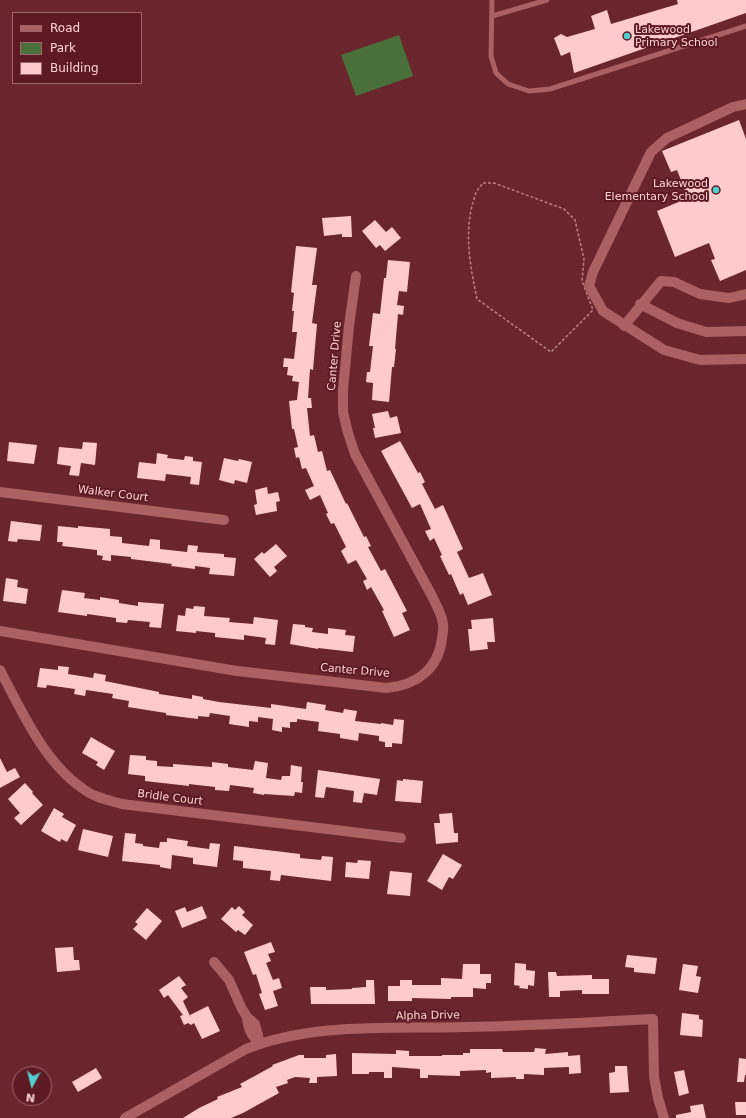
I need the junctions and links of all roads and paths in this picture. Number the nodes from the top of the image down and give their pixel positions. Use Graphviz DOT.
graph roads {
  1 [pos="492,0"];
  2 [pos="547,0"];
  3 [pos="526,3"];
  4 [pos="492,16"];
  5 [pos="746,26"];
  6 [pos="746,104"];
  7 [pos="584,259"];
  8 [pos="356,276"];
  9 [pos="746,294"];
  10 [pos="640,304"];
  11 [pos="624,326"];
  12 [pos="746,331"];
  13 [pos="746,359"];
  14 [pos="0,492"];
  15 [pos="224,520"];
  16 [pos="0,631"];
  17 [pos="0,670"];
  18 [pos="401,838"];
  19 [pos="214,962"];
  20 [pos="259,1044"];
  21 [pos="125,1118"];
  22 [pos="664,1118"];
  1 -- 4 [label="lane"];
  2 -- 3 [label="lane"];
  3 -- 4 [label="lane"];
  4 -- 5 [label="lane"];
  6 -- 11 [label="street"];
  7 -- 7 [label="path"];
  8 -- 16 [label="street, Canter Drive"];
  9 -- 10 [label="street"];
  10 -- 11 [label="street"];
  10 -- 12 [label="street"];
  11 -- 13 [label="street"];
  14 -- 15 [label="street, Walker Court"];
  17 -- 18 [label="street, Bridle Court"];
  19 -- 20 [label="street"];
  20 -- 21 [label="street, Alpha Drive"];
  20 -- 22 [label="street, Alpha Drive"];
}
